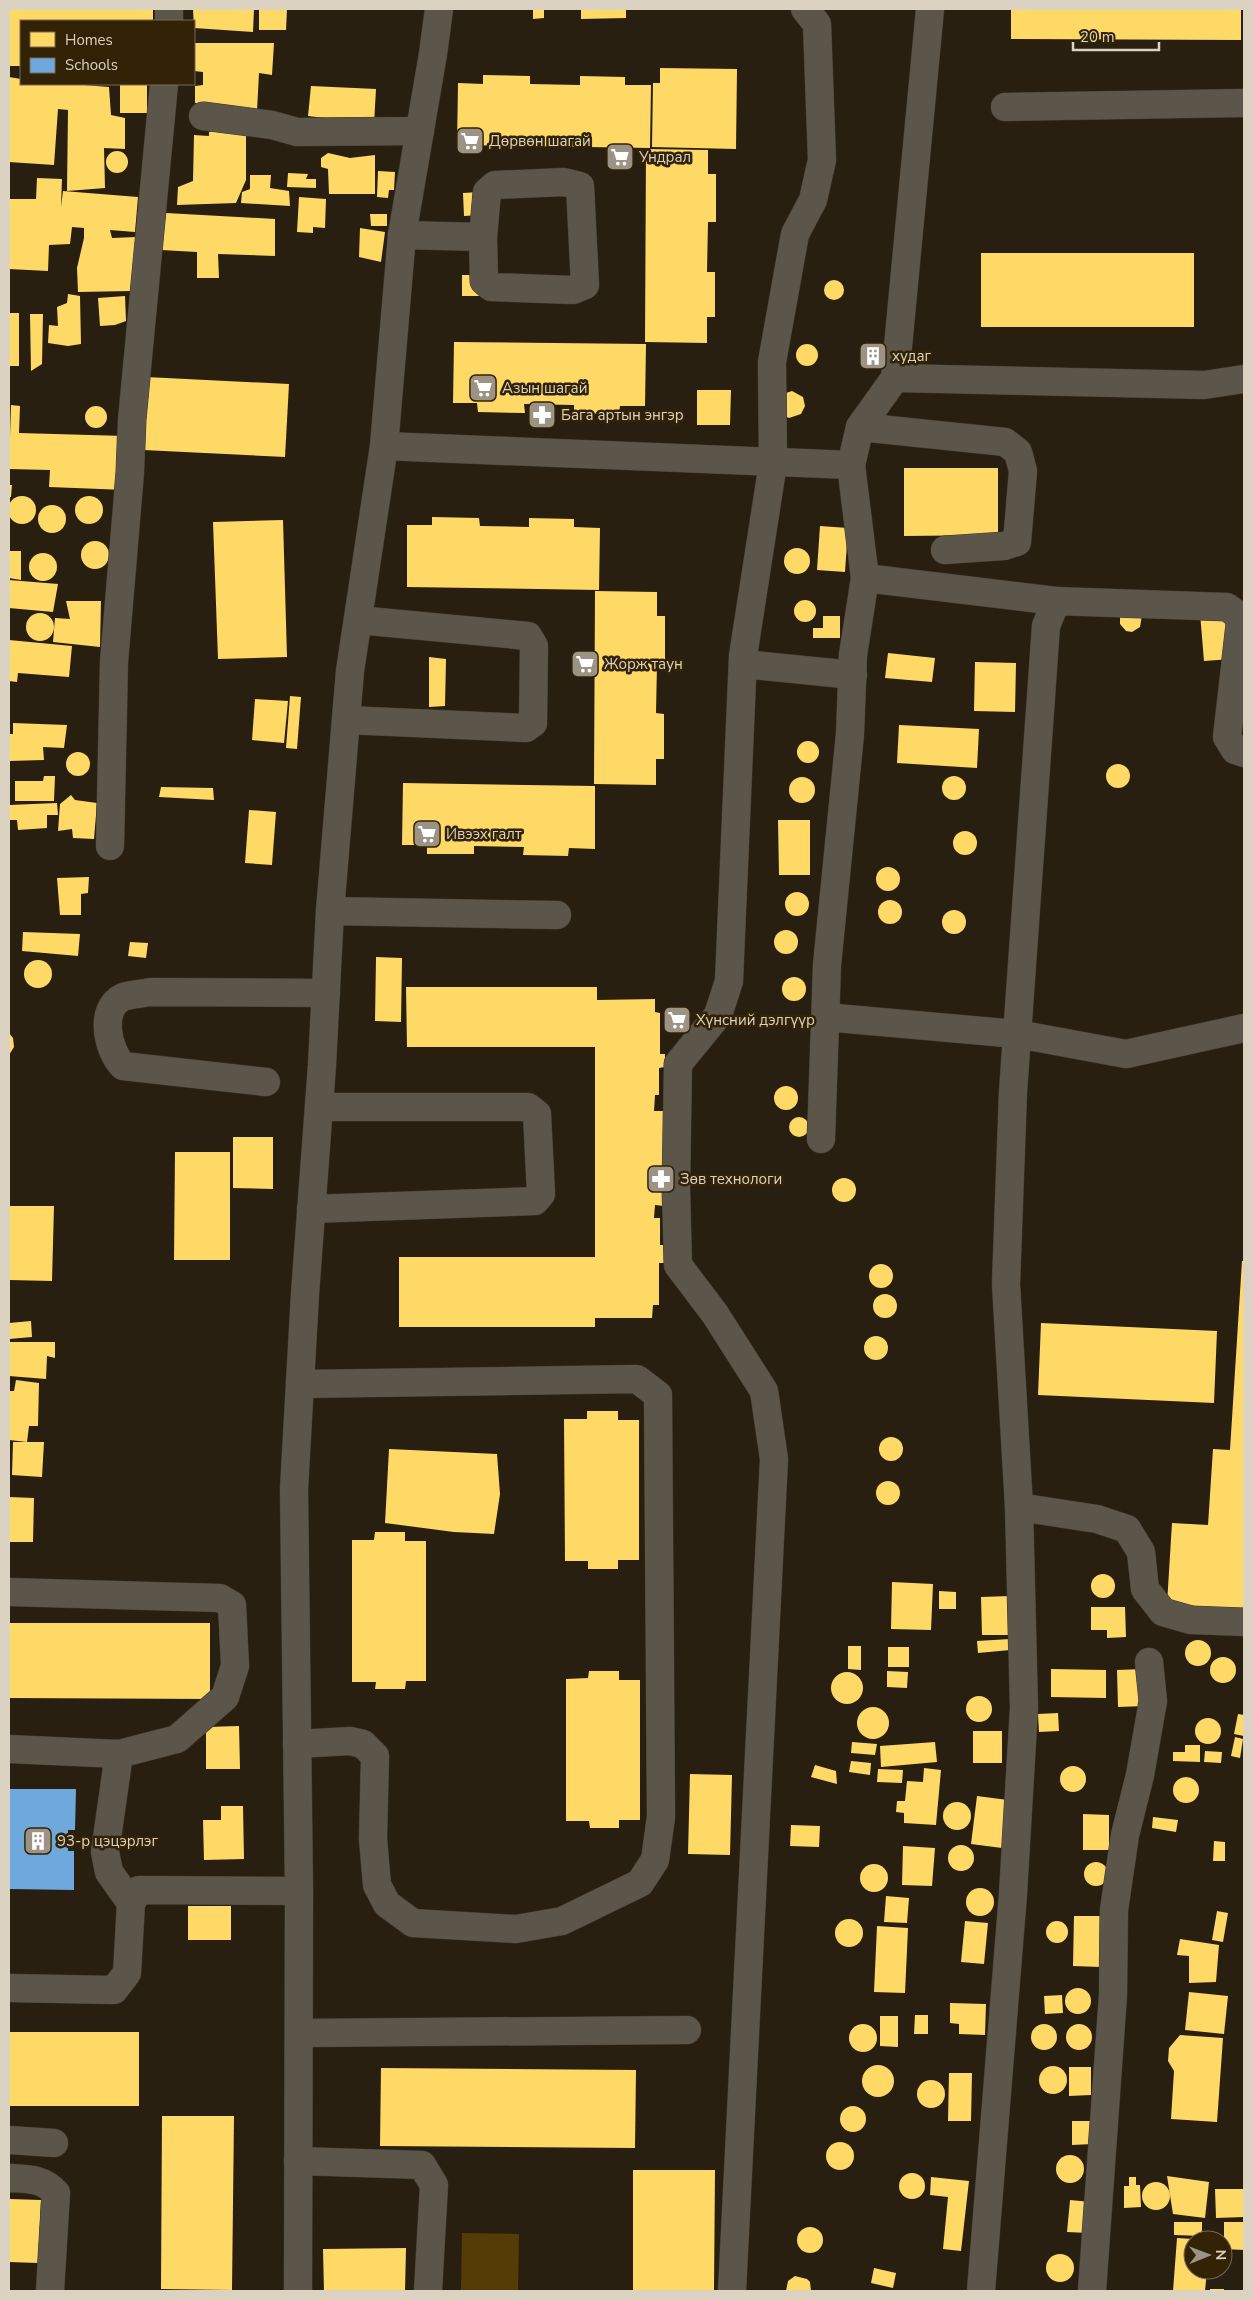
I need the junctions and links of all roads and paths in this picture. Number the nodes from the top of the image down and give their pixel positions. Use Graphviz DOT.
graph roads {
  1 [pos="438,9"];
  2 [pos="805,9"];
  3 [pos="930,9"];
  4 [pos="164,85"];
  5 [pos="1244,104"];
  6 [pos="1005,107"];
  7 [pos="202,116"];
  8 [pos="420,131"];
  9 [pos="402,235"];
  10 [pos="483,237"];
  11 [pos="895,378"];
  12 [pos="1244,379"];
  13 [pos="860,427"];
  14 [pos="384,446"];
  15 [pos="773,463"];
  16 [pos="852,465"];
  17 [pos="945,550"];
  18 [pos="866,578"];
  19 [pos="1056,601"];
  20 [pos="358,620"];
  21 [pos="743,664"];
  22 [pos="853,675"];
  23 [pos="346,720"];
  24 [pos="1244,753"];
  25 [pos="110,846"];
  26 [pos="330,911"];
  27 [pos="557,915"];
  28 [pos="326,993"];
  29 [pos="825,1017"];
  30 [pos="1244,1028"];
  31 [pos="1017,1034"];
  32 [pos="266,1082"];
  33 [pos="319,1107"];
  34 [pos="822,1139"];
  35 [pos="311,1209"];
  36 [pos="300,1384"];
  37 [pos="1019,1507"];
  38 [pos="9,1592"];
  39 [pos="1244,1622"];
  40 [pos="1149,1662"];
  41 [pos="297,1744"];
  42 [pos="9,1749"];
  43 [pos="119,1754"];
  44 [pos="299,1891"];
  45 [pos="131,1903"];
  46 [pos="9,1988"];
  47 [pos="687,2030"];
  48 [pos="299,2033"];
  49 [pos="9,2140"];
  50 [pos="54,2143"];
  51 [pos="298,2161"];
  52 [pos="9,2178"];
  53 [pos="50,2291"];
  54 [pos="298,2291"];
  55 [pos="428,2291"];
  56 [pos="732,2291"];
  57 [pos="981,2291"];
  58 [pos="1092,2291"];
  1 -- 8 [label="street"];
  2 -- 15 [label="street"];
  3 -- 11 [label="street"];
  4 -- 25 [label="street"];
  5 -- 6 [label="street"];
  7 -- 8 [label="street"];
  8 -- 9 [label="street"];
  9 -- 10 [label="street"];
  9 -- 14 [label="street"];
  10 -- 10 [label="street"];
  11 -- 12 [label="street"];
  11 -- 13 [label="street"];
  13 -- 16 [label="street"];
  13 -- 17 [label="street"];
  14 -- 15 [label="street"];
  14 -- 20 [label="street"];
  15 -- 16 [label="street"];
  15 -- 21 [label="street"];
  16 -- 18 [label="street"];
  18 -- 19 [label="street"];
  18 -- 22 [label="street"];
  19 -- 24 [label="street"];
  19 -- 31 [label="street"];
  20 -- 23 [label="street"];
  20 -- 23 [label="street"];
  21 -- 22 [label="street"];
  21 -- 56 [label="street"];
  22 -- 29 [label="street"];
  23 -- 26 [label="street"];
  26 -- 27 [label="street"];
  26 -- 28 [label="street"];
  28 -- 32 [label="street"];
  28 -- 33 [label="street"];
  29 -- 31 [label="street"];
  29 -- 34 [label="street"];
  30 -- 31 [label="street"];
  31 -- 37 [label="street"];
  33 -- 35 [label="street"];
  33 -- 35 [label="street"];
  35 -- 36 [label="street"];
  36 -- 41 [label="street"];
  36 -- 41 [label="street"];
  37 -- 39 [label="street"];
  37 -- 57 [label="street"];
  38 -- 43 [label="street"];
  40 -- 58 [label="street"];
  41 -- 44 [label="street"];
  42 -- 43 [label="street"];
  43 -- 45 [label="street"];
  44 -- 45 [label="street"];
  44 -- 48 [label="street"];
  45 -- 46 [label="street"];
  47 -- 48 [label="street"];
  48 -- 51 [label="street"];
  49 -- 50 [label="street"];
  51 -- 54 [label="street"];
  51 -- 55 [label="street"];
  52 -- 53 [label="street"];
}
